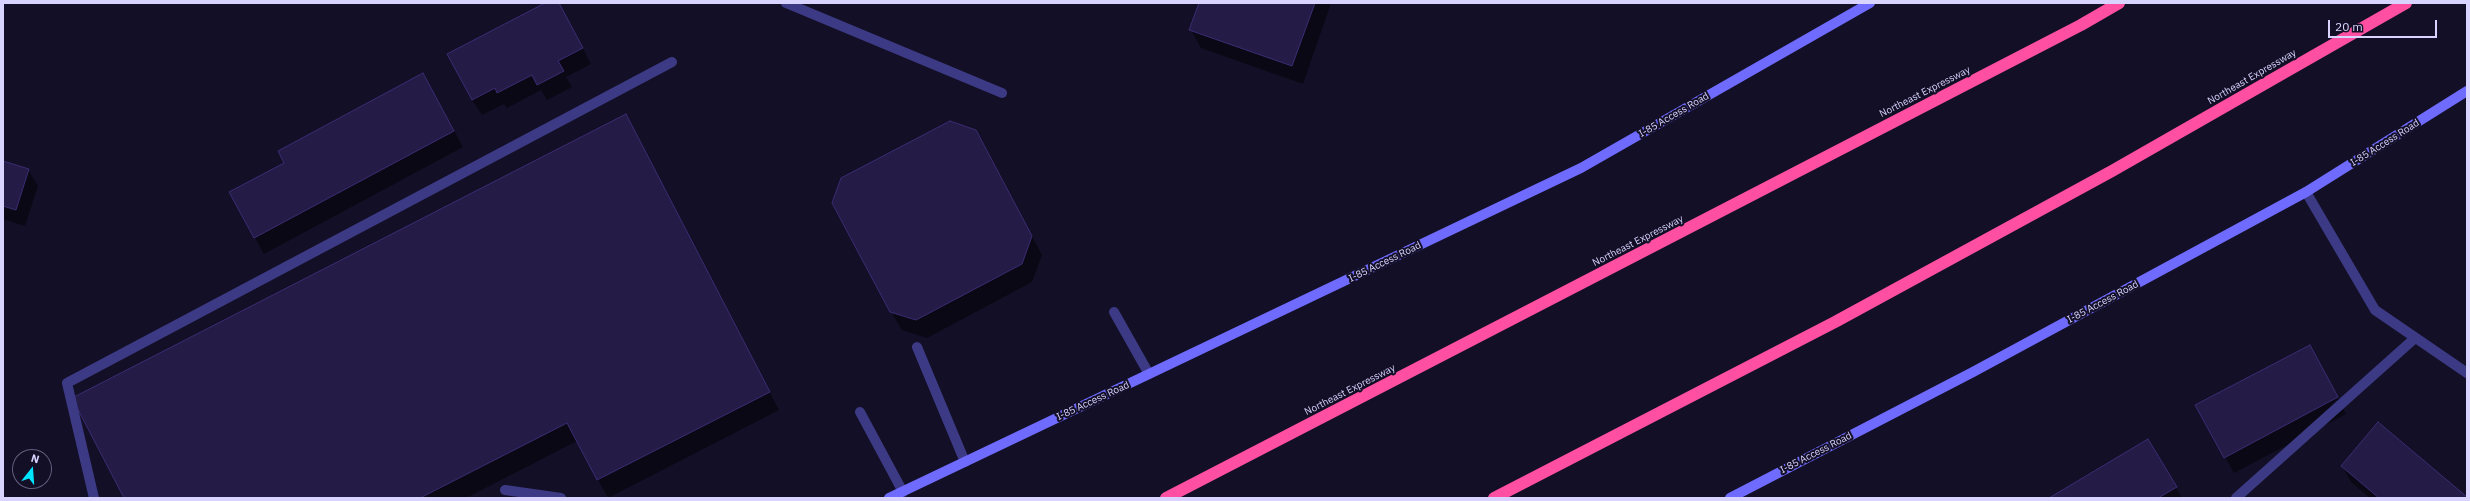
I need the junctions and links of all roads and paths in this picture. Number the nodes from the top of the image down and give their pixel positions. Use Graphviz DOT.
graph roads {
  1 [pos="786,3"];
  2 [pos="1870,3"];
  3 [pos="2119,3"];
  4 [pos="2406,3"];
  5 [pos="672,62"];
  6 [pos="2467,91"];
  7 [pos="1002,93"];
  8 [pos="2306,192"];
  9 [pos="1114,312"];
  10 [pos="2415,338"];
  11 [pos="917,347"];
  12 [pos="2467,373"];
  13 [pos="1149,374"];
  14 [pos="860,412"];
  15 [pos="965,462"];
  16 [pos="505,490"];
  17 [pos="903,492"];
  18 [pos="94,498"];
  19 [pos="561,498"];
  20 [pos="889,498"];
  21 [pos="1166,498"];
  22 [pos="1494,498"];
  23 [pos="1730,498"];
  24 [pos="2236,498"];
  1 -- 7 [label="street"];
  2 -- 13 [label="main road, I-85 Access Road"];
  3 -- 21 [label="highway, Northeast Expressway"];
  4 -- 22 [label="highway, Northeast Expressway"];
  5 -- 18 [label="street"];
  6 -- 8 [label="main road, I-85 Access Road"];
  8 -- 10 [label="street"];
  8 -- 23 [label="main road, I-85 Access Road"];
  9 -- 13 [label="street"];
  10 -- 12 [label="street"];
  10 -- 24 [label="street"];
  11 -- 15 [label="street"];
  13 -- 15 [label="main road, I-85 Access Road"];
  14 -- 17 [label="street"];
  15 -- 17 [label="main road, I-85 Access Road"];
  16 -- 19 [label="street"];
  17 -- 20 [label="main road, I-85 Access Road"];
}
